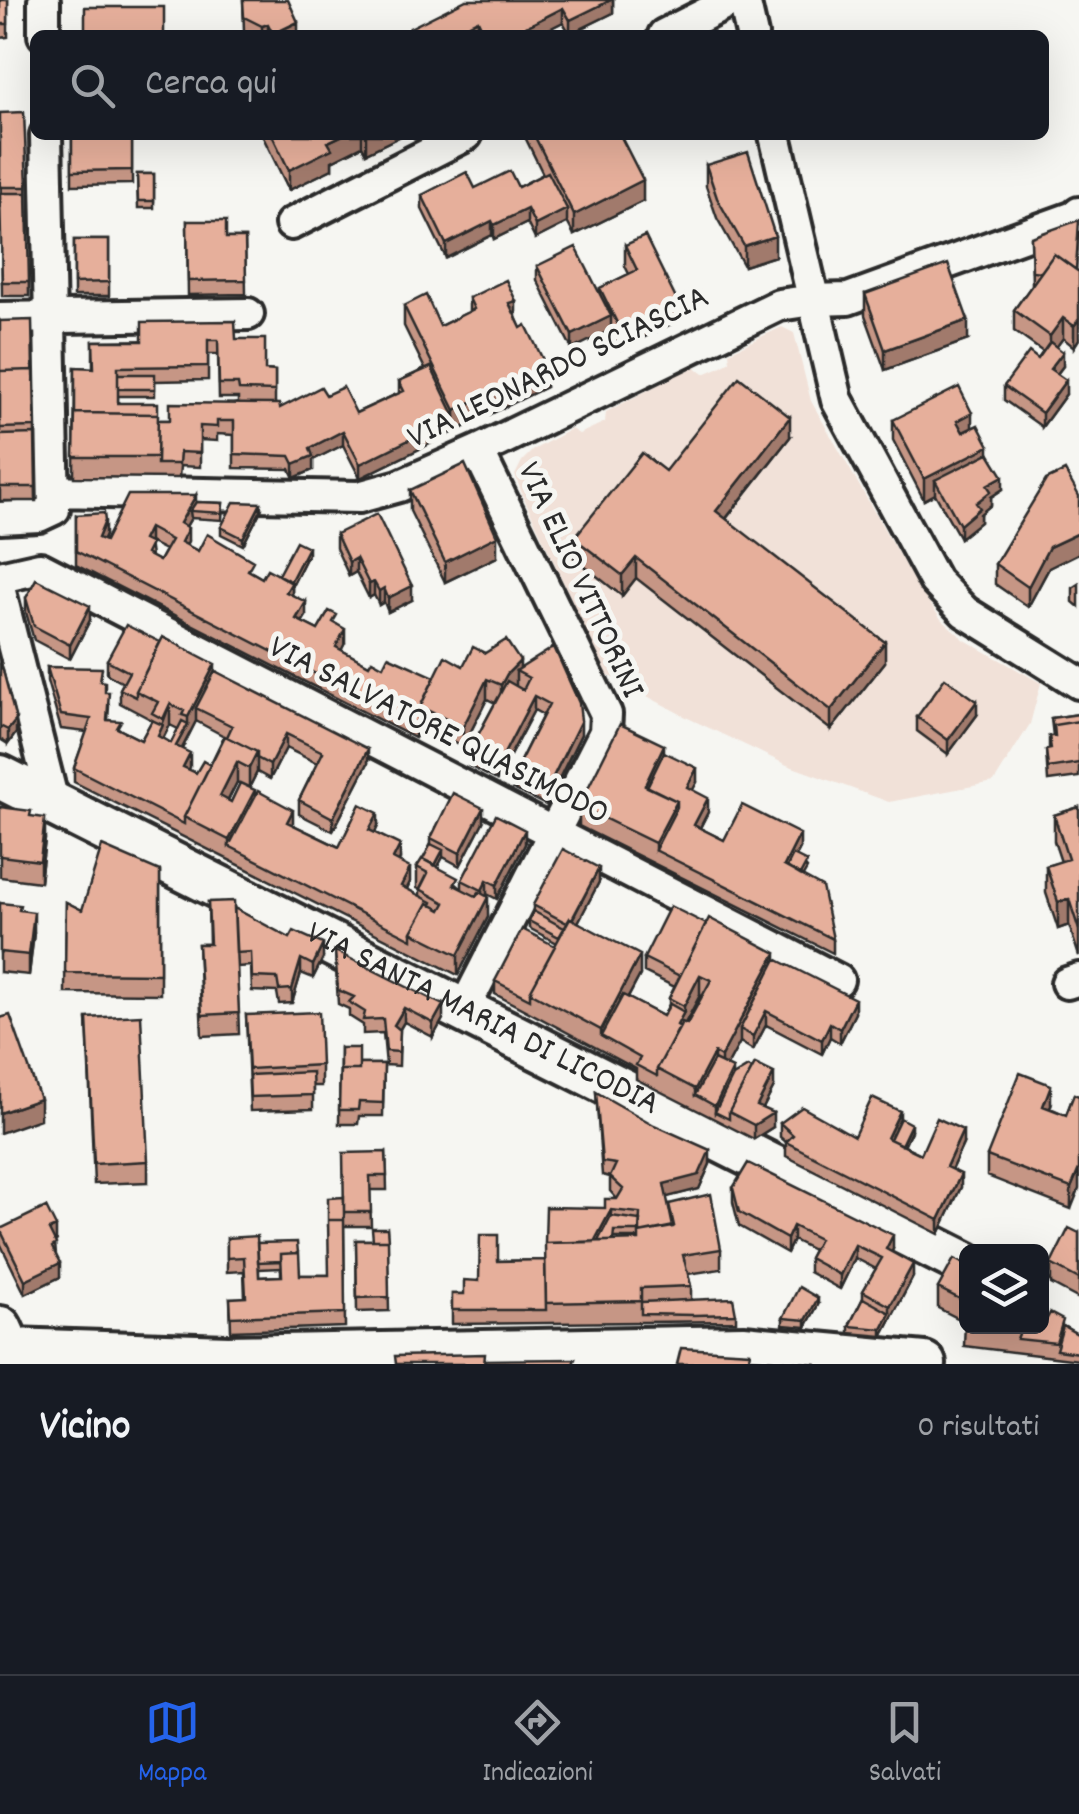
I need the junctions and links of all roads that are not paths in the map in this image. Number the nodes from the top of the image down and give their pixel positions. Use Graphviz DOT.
graph roads {
  1 [pos="44,0"];
  2 [pos="733,0"];
  3 [pos="744,0"];
  4 [pos="44,30"];
  5 [pos="674,30"];
  6 [pos="751,30"];
  7 [pos="46,140"];
  8 [pos="456,140"];
  9 [pos="776,140"];
  10 [pos="1079,213"];
  11 [pos="290,224"];
  12 [pos="813,300"];
  13 [pos="248,314"];
  14 [pos="0,318"];
  15 [pos="50,318"];
  16 [pos="478,451"];
  17 [pos="54,490"];
  18 [pos="0,518"];
  19 [pos="0,576"];
  20 [pos="0,592"];
  21 [pos="1079,682"];
  22 [pos="0,777"];
  23 [pos="54,802"];
  24 [pos="552,833"];
  25 [pos="838,980"];
  26 [pos="464,1010"];
  27 [pos="959,1260"];
  28 [pos="1049,1306"];
  29 [pos="1079,1322"];
  30 [pos="3,1343"];
  31 [pos="227,1360"];
  32 [pos="924,1364"];
  1 -- 4 [label="street"];
  2 -- 5 [label="street"];
  3 -- 6 [label="street"];
  7 -- 15 [label="street"];
  8 -- 11 [label="street"];
  9 -- 12 [label="street"];
  10 -- 12 [label="street, VIA LEONARDO SCIASCIA"];
  12 -- 16 [label="street, VIA LEONARDO SCIASCIA"];
  12 -- 21 [label="street"];
  13 -- 15 [label="street"];
  14 -- 15 [label="street"];
  15 -- 17 [label="street"];
  16 -- 17 [label="street, VIA LEONARDO SCIASCIA"];
  16 -- 24 [label="street, VIA ELIO VITTORINI"];
  17 -- 18 [label="street"];
  19 -- 24 [label="street, VIA SALVATORE QUASIMODO"];
  20 -- 23 [label="street"];
  22 -- 23 [label="street, VIA SANTA MARIA DI LICODIA"];
  23 -- 26 [label="street, VIA SANTA MARIA DI LICODIA"];
  24 -- 25 [label="street, VIA SALVATORE QUASIMODO"];
  24 -- 26 [label="street, VIA ELIO VITTORINI"];
  26 -- 27 [label="street, VIA SANTA MARIA DI LICODIA"];
  28 -- 29 [label="street"];
  30 -- 31 [label="street"];
  31 -- 32 [label="street"];
}
